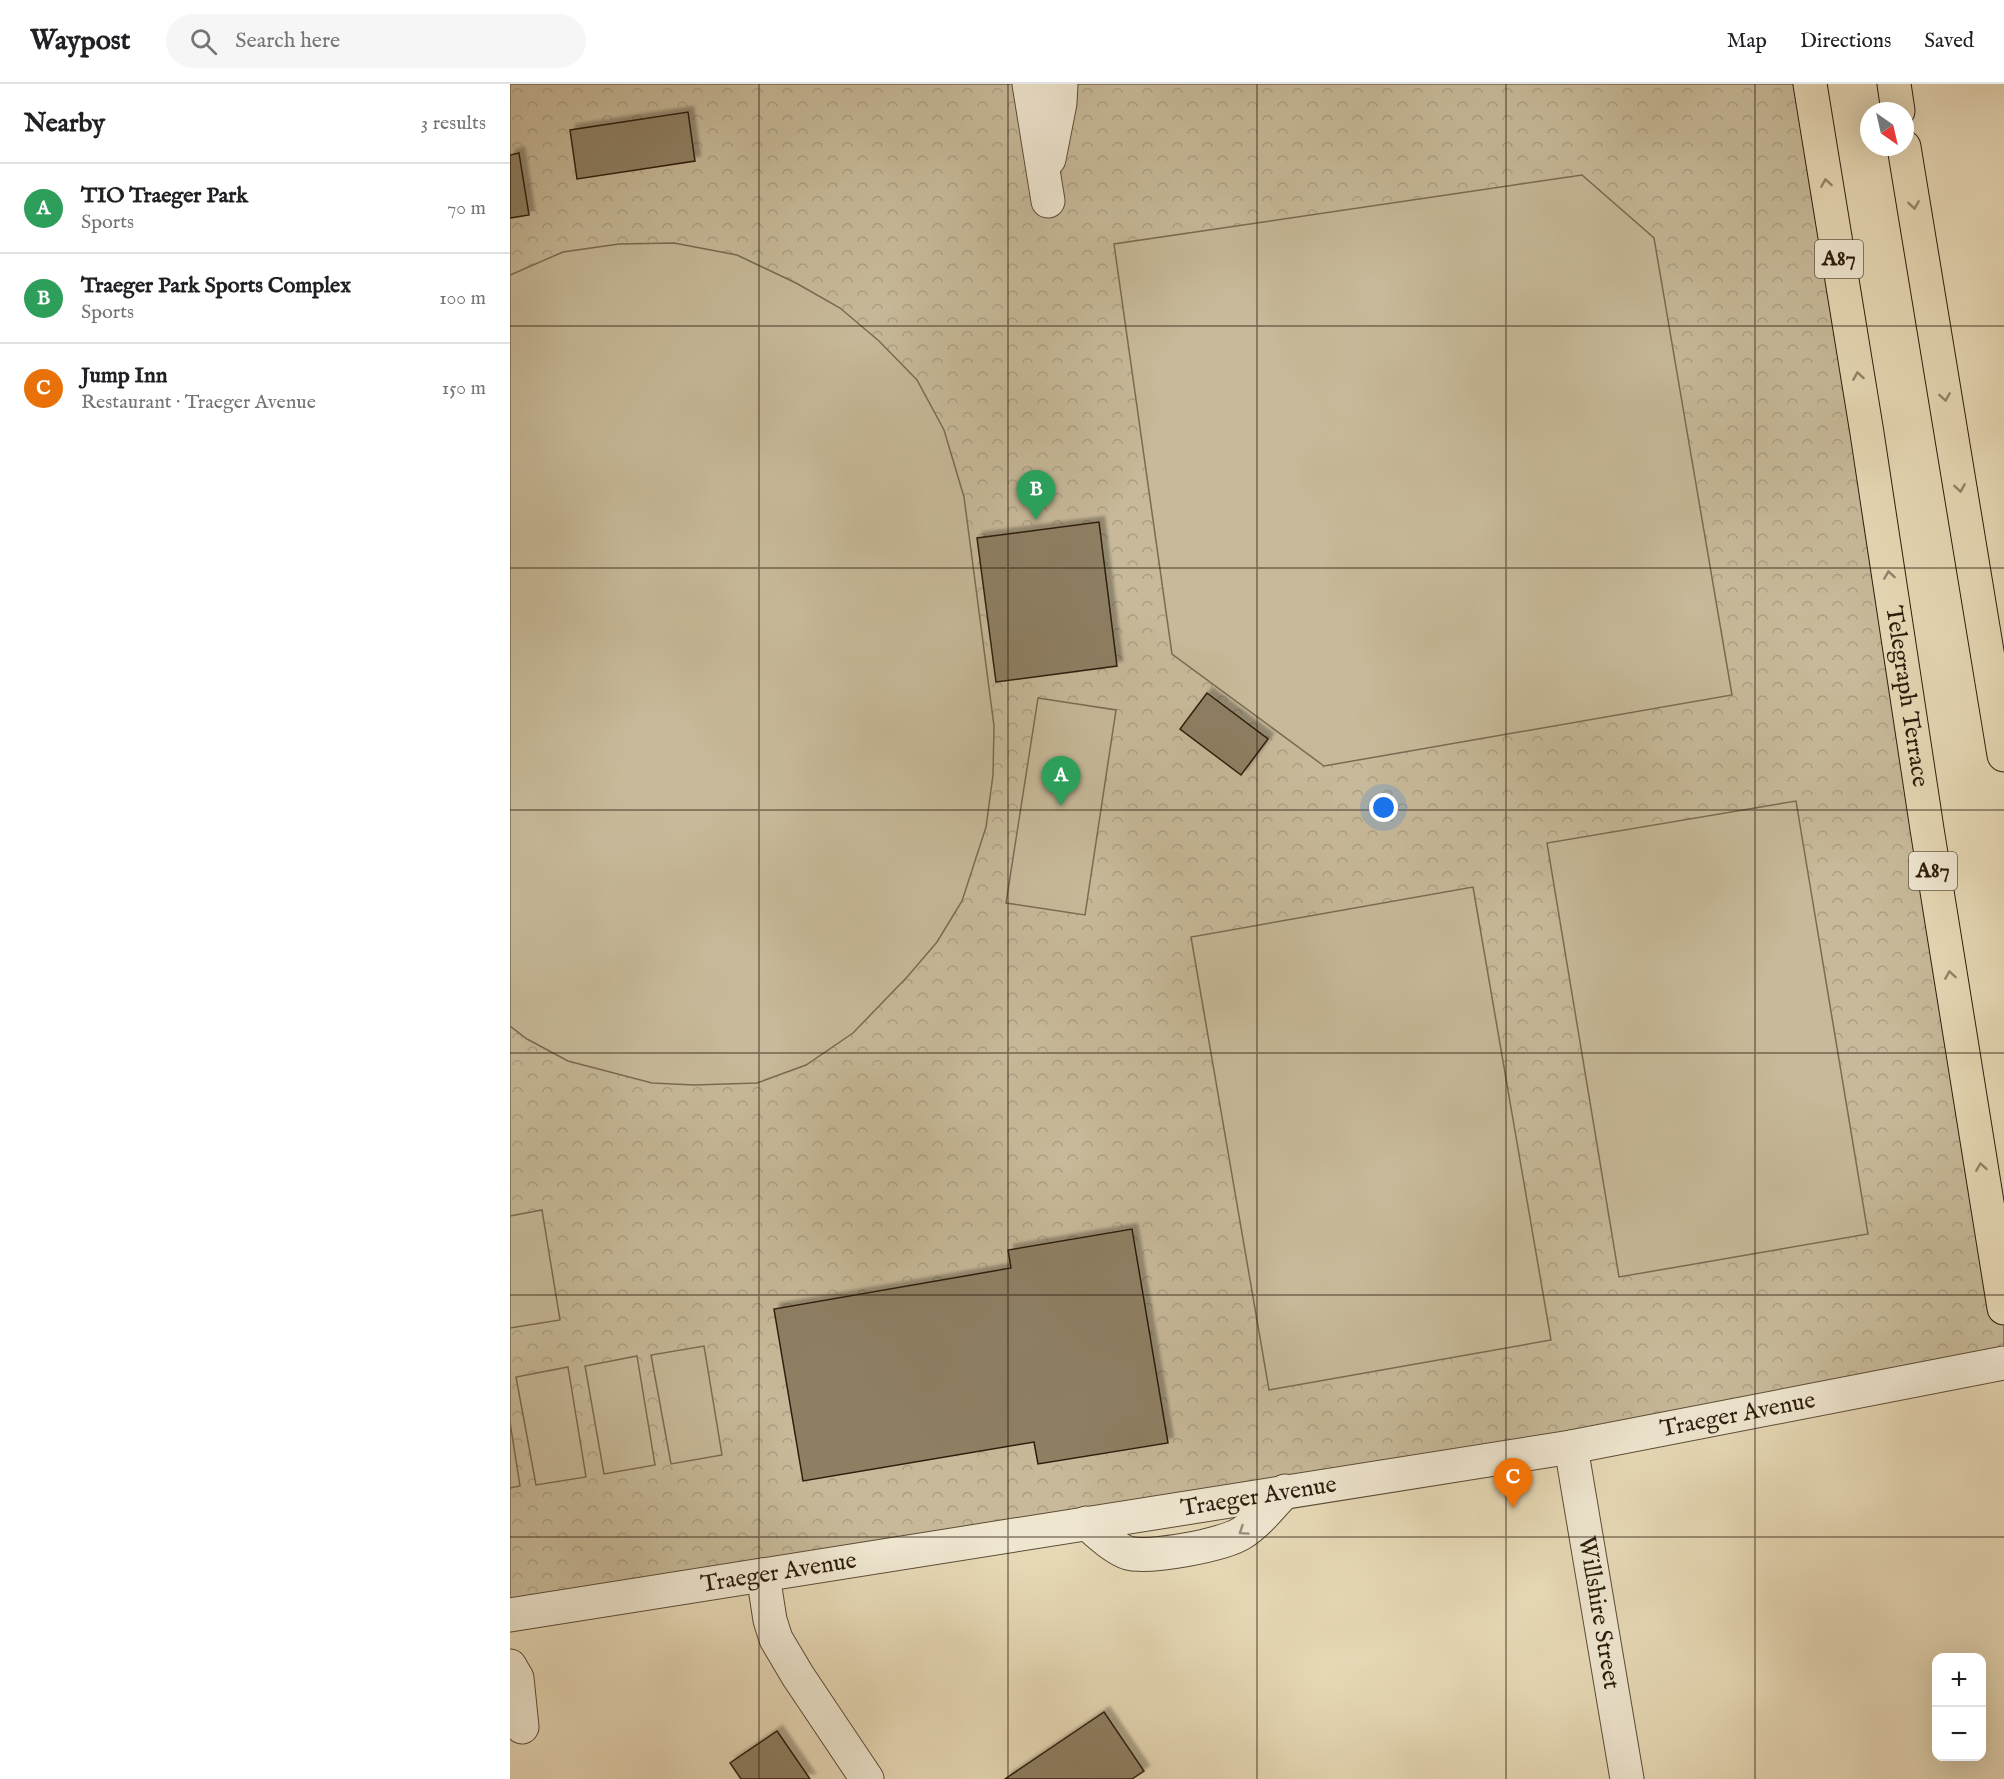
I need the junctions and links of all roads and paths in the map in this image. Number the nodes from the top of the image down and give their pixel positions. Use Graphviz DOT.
graph roads {
  1 [pos="1029,84"];
  2 [pos="1061,84"];
  3 [pos="1810,84"];
  4 [pos="1894,84"];
  5 [pos="1897,102"];
  6 [pos="1905,156"];
  7 [pos="2004,755"];
  8 [pos="2004,1308"];
  9 [pos="2004,1363"];
  10 [pos="1571,1447"];
  11 [pos="763,1575"];
  12 [pos="510,1615"];
  13 [pos="510,1666"];
  14 [pos="522,1727"];
  15 [pos="867,1779"];
  16 [pos="1627,1779"];
  1 -- 2 [label="street"];
  8 -- 3 [label="highway, Telegraph Terrace / A87, one-way"];
  4 -- 5 [label="highway"];
  6 -- 7 [label="highway, one-way"];
  9 -- 10 [label="street, Traeger Avenue"];
  10 -- 11 [label="street, Traeger Avenue"];
  10 -- 16 [label="street, Willshire Street"];
  11 -- 12 [label="street, Traeger Avenue"];
  11 -- 15 [label="street"];
  13 -- 14 [label="street"];
}
